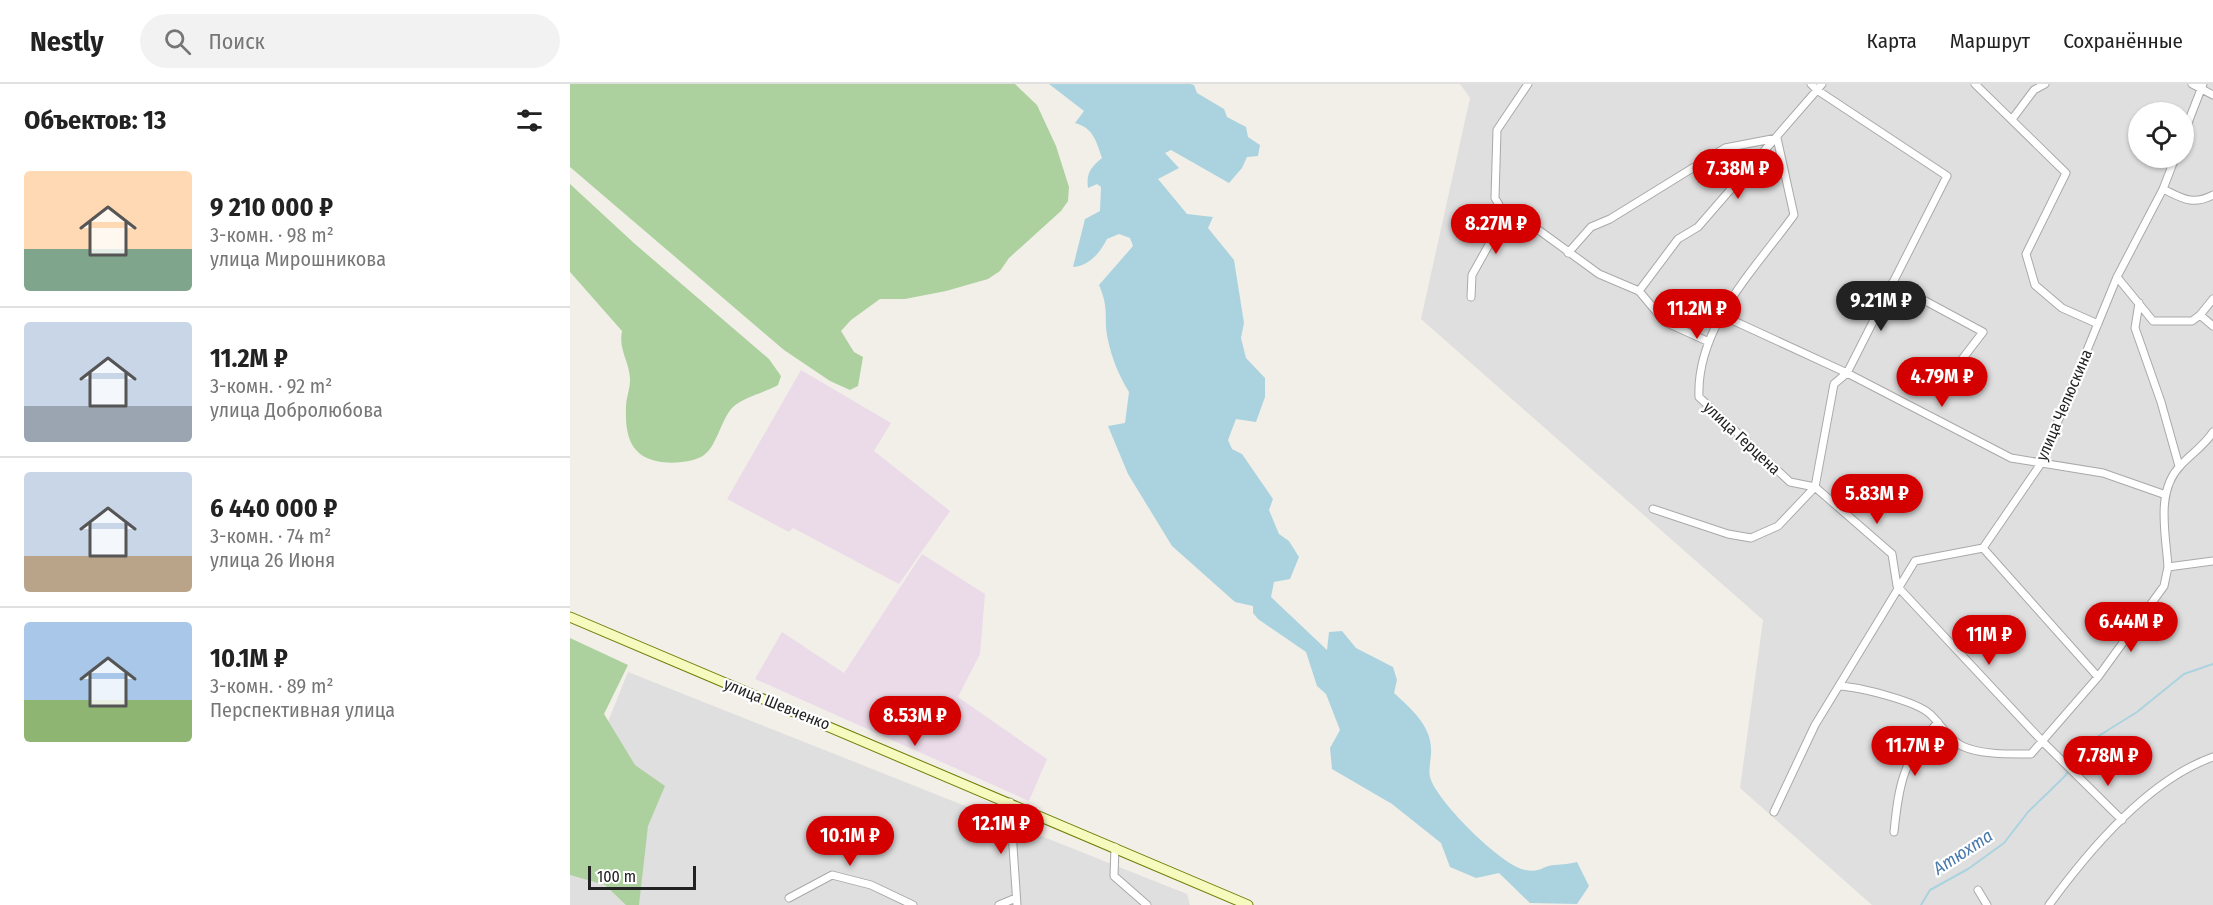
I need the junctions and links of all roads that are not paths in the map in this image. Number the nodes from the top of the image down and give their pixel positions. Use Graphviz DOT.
graph roads {
  1 [pos="1528,84"];
  2 [pos="1975,84"];
  3 [pos="2045,84"];
  4 [pos="2193,84"];
  5 [pos="1817,86"];
  6 [pos="2202,86"];
  7 [pos="2213,95"];
  8 [pos="2194,107"];
  9 [pos="2013,118"];
  10 [pos="1777,138"];
  11 [pos="2171,168"];
  12 [pos="2163,189"];
  13 [pos="2213,195"];
  14 [pos="1502,210"];
  15 [pos="1568,253"];
  16 [pos="2117,277"];
  17 [pos="1892,284"];
  18 [pos="1639,291"];
  19 [pos="1472,297"];
  20 [pos="2213,299"];
  21 [pos="2139,303"];
  22 [pos="1721,315"];
  23 [pos="2200,315"];
  24 [pos="2098,324"];
  25 [pos="2213,326"];
  26 [pos="1709,342"];
  27 [pos="1953,371"];
  28 [pos="1847,374"];
  29 [pos="2213,432"];
  30 [pos="2040,465"];
  31 [pos="2179,466"];
  32 [pos="1815,487"];
  33 [pos="2163,494"];
  34 [pos="1653,509"];
  35 [pos="1983,548"];
  36 [pos="2213,561"];
  37 [pos="2168,567"];
  38 [pos="1897,586"];
  39 [pos="570,617"];
  40 [pos="2098,677"];
  41 [pos="1839,686"];
  42 [pos="1938,723"];
  43 [pos="2043,742"];
  44 [pos="2213,757"];
  45 [pos="1010,802"];
  46 [pos="1774,812"];
  47 [pos="2122,820"];
  48 [pos="1894,832"];
  49 [pos="1115,847"];
  50 [pos="1978,890"];
  51 [pos="789,898"];
  52 [pos="1017,901"];
  53 [pos="913,905"];
  54 [pos="999,905"];
  55 [pos="1147,905"];
  56 [pos="1248,905"];
  57 [pos="1987,905"];
  58 [pos="2049,905"];
  1 -- 14 [label="street"];
  2 -- 9 [label="street"];
  3 -- 9 [label="street"];
  4 -- 6 [label="street"];
  5 -- 10 [label="street"];
  5 -- 17 [label="street"];
  6 -- 7 [label="street"];
  6 -- 8 [label="street"];
  9 -- 24 [label="street"];
  10 -- 15 [label="street"];
  10 -- 18 [label="street"];
  10 -- 22 [label="street, улица Герцена"];
  11 -- 12 [label="street, улица Челюскина"];
  12 -- 13 [label="street"];
  12 -- 16 [label="street, улица Челюскина"];
  14 -- 15 [label="street"];
  14 -- 19 [label="street"];
  15 -- 18 [label="street"];
  16 -- 21 [label="street"];
  16 -- 24 [label="street, улица Челюскина"];
  17 -- 27 [label="street"];
  17 -- 28 [label="street"];
  18 -- 26 [label="street"];
  20 -- 23 [label="street"];
  21 -- 23 [label="street"];
  21 -- 31 [label="street"];
  22 -- 26 [label="street, улица Герцена"];
  22 -- 28 [label="street"];
  23 -- 25 [label="street"];
  24 -- 30 [label="street, улица Челюскина"];
  26 -- 32 [label="street, улица Герцена"];
  28 -- 30 [label="street"];
  28 -- 32 [label="street"];
  29 -- 31 [label="street"];
  30 -- 33 [label="street"];
  30 -- 35 [label="street, улица Челюскина"];
  31 -- 33 [label="street"];
  32 -- 34 [label="street"];
  32 -- 38 [label="street"];
  33 -- 37 [label="street"];
  35 -- 38 [label="street"];
  35 -- 40 [label="street"];
  36 -- 37 [label="street"];
  37 -- 40 [label="street"];
  38 -- 41 [label="street"];
  38 -- 43 [label="street"];
  39 -- 45 [label="street, улица Шевченко"];
  40 -- 43 [label="street"];
  41 -- 42 [label="street"];
  41 -- 46 [label="street"];
  42 -- 43 [label="street"];
  42 -- 48 [label="street"];
  43 -- 47 [label="street"];
  44 -- 47 [label="street"];
  45 -- 49 [label="street, улица Шевченко"];
  45 -- 52 [label="street"];
  47 -- 58 [label="street"];
  49 -- 55 [label="street"];
  49 -- 56 [label="street, улица Шевченко"];
  50 -- 57 [label="street"];
  51 -- 53 [label="street"];
  52 -- 54 [label="street"];
}
